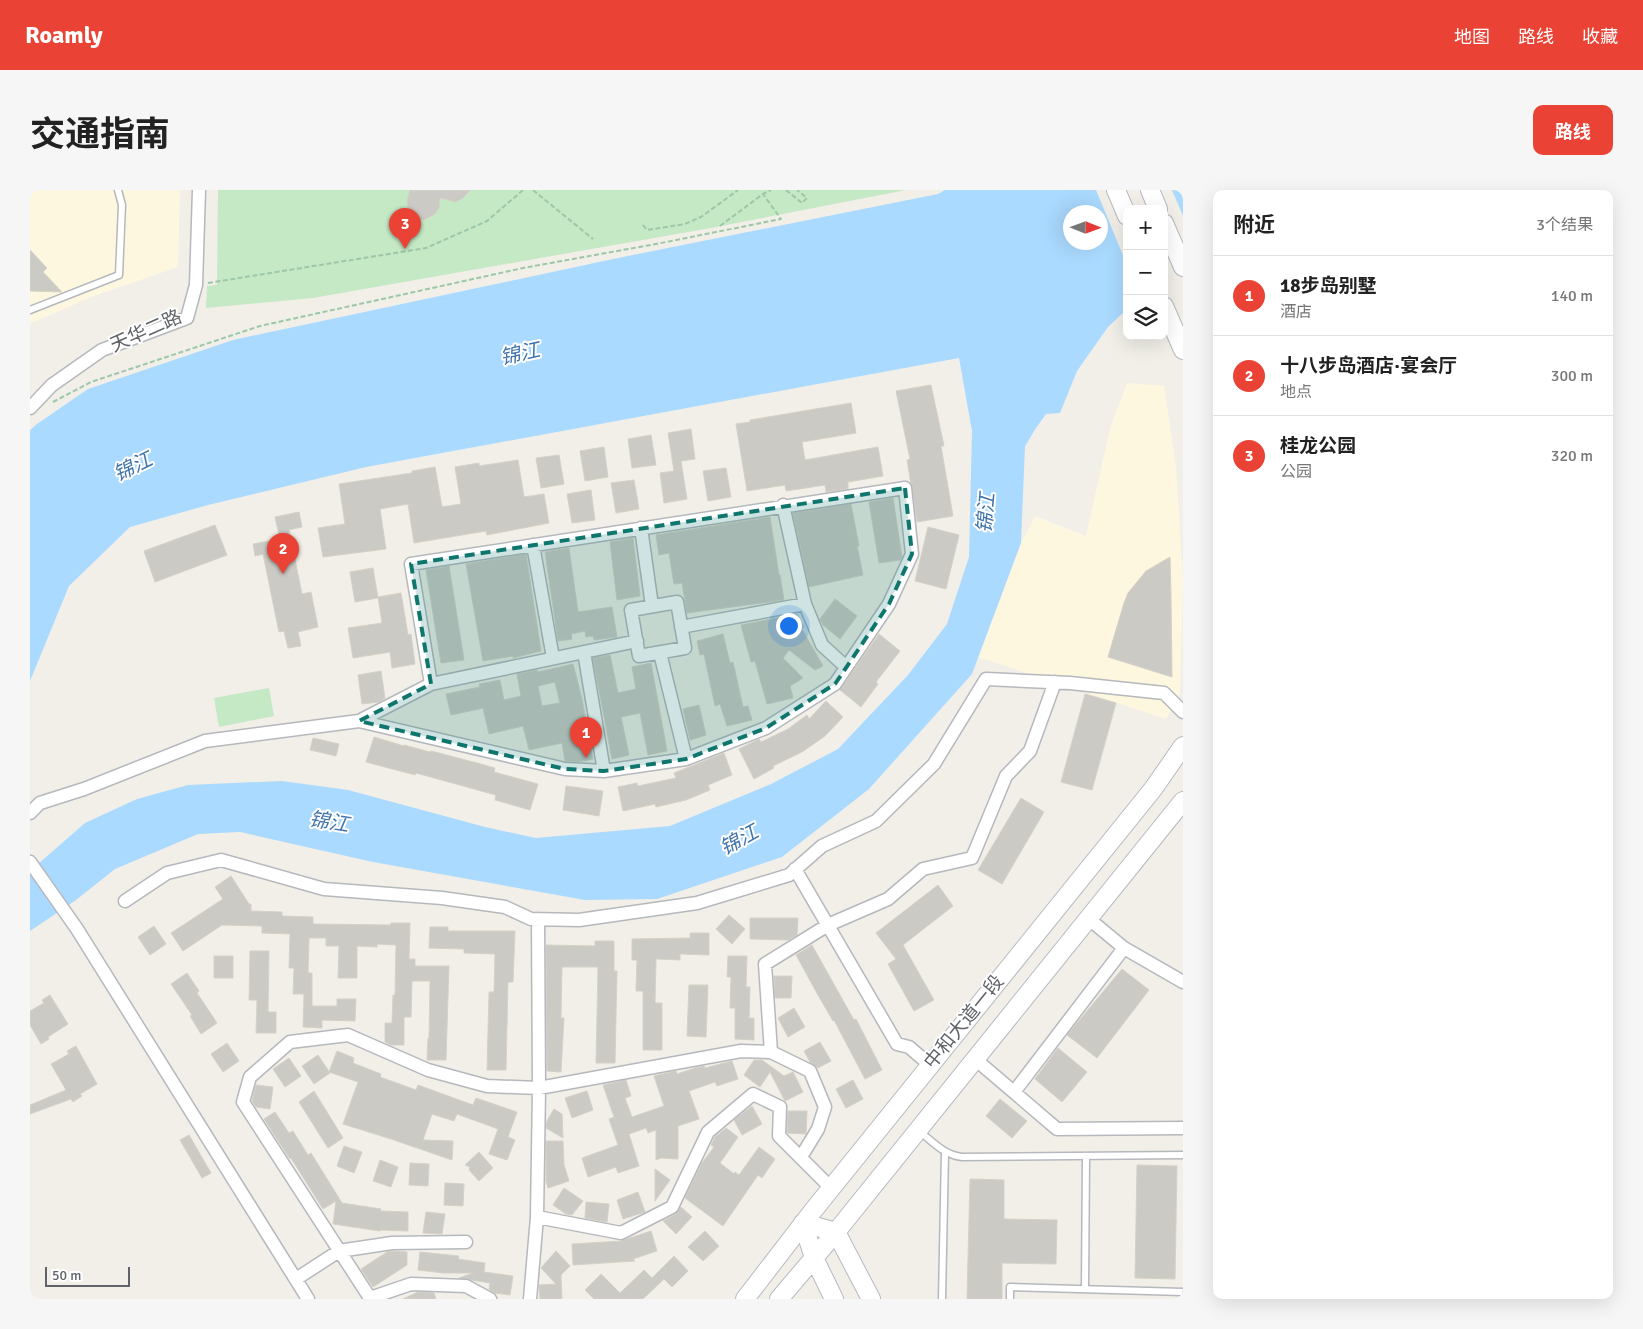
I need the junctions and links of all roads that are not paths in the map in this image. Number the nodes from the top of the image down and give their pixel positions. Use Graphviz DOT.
graph roads {
  1 [pos="118,190"];
  2 [pos="199,190"];
  3 [pos="1116,190"];
  4 [pos="1150,190"];
  5 [pos="1156,205"];
  6 [pos="1123,207"];
  7 [pos="1168,232"];
  8 [pos="1183,267"];
  9 [pos="30,310"];
  10 [pos="1168,315"];
  11 [pos="1183,350"];
  12 [pos="30,408"];
  13 [pos="783,505"];
  14 [pos="641,528"];
  15 [pos="533,545"];
  16 [pos="805,604"];
  17 [pos="652,606"];
  18 [pos="681,627"];
  19 [pos="637,641"];
  20 [pos="584,652"];
  21 [pos="660,652"];
  22 [pos="553,658"];
  23 [pos="846,667"];
  24 [pos="1055,682"];
  25 [pos="431,684"];
  26 [pos="1183,712"];
  27 [pos="358,721"];
  28 [pos="1183,746"];
  29 [pos="686,759"];
  30 [pos="604,771"];
  31 [pos="1183,801"];
  32 [pos="30,813"];
  33 [pos="30,862"];
  34 [pos="795,869"];
  35 [pos="125,901"];
  36 [pos="538,919"];
  37 [pos="1089,919"];
  38 [pos="828,925"];
  39 [pos="1124,948"];
  40 [pos="1183,982"];
  41 [pos="771,1052"];
  42 [pos="976,1060"];
  43 [pos="930,1065"];
  44 [pos="539,1088"];
  45 [pos="1014,1092"];
  46 [pos="1183,1128"];
  47 [pos="918,1131"];
  48 [pos="945,1152"];
  49 [pos="1183,1155"];
  50 [pos="1086,1156"];
  51 [pos="801,1157"];
  52 [pos="831,1188"];
  53 [pos="537,1217"];
  54 [pos="803,1224"];
  55 [pos="836,1232"];
  56 [pos="466,1242"];
  57 [pos="339,1251"];
  58 [pos="814,1258"];
  59 [pos="296,1279"];
  60 [pos="1085,1288"];
  61 [pos="1183,1292"];
  62 [pos="308,1299"];
  63 [pos="490,1299"];
  64 [pos="530,1299"];
  65 [pos="745,1299"];
  66 [pos="779,1299"];
  67 [pos="834,1299"];
  68 [pos="871,1299"];
  69 [pos="942,1299"];
  70 [pos="1010,1299"];
  1 -- 9 [label="lane"];
  2 -- 12 [label="street, 天华二路"];
  3 -- 6 [label="main road"];
  4 -- 5 [label="main road"];
  7 -- 8 [label="main road"];
  10 -- 11 [label="main road"];
  13 -- 14 [label="street"];
  13 -- 16 [label="street"];
  13 -- 23 [label="street"];
  14 -- 15 [label="street"];
  14 -- 17 [label="street"];
  15 -- 22 [label="street"];
  15 -- 25 [label="street"];
  16 -- 18 [label="street"];
  16 -- 23 [label="street"];
  17 -- 18 [label="street"];
  17 -- 19 [label="street"];
  18 -- 21 [label="street"];
  19 -- 20 [label="street"];
  19 -- 21 [label="street"];
  20 -- 22 [label="street"];
  20 -- 30 [label="street"];
  21 -- 29 [label="street"];
  22 -- 25 [label="street"];
  23 -- 29 [label="street"];
  24 -- 26 [label="street"];
  24 -- 34 [label="street"];
  24 -- 38 [label="street"];
  25 -- 27 [label="street"];
  27 -- 30 [label="street"];
  27 -- 32 [label="street"];
  28 -- 43 [label="main road, 中和大道一段"];
  29 -- 30 [label="street"];
  31 -- 37 [label="main road"];
  33 -- 59 [label="street"];
  34 -- 36 [label="street"];
  34 -- 38 [label="street"];
  35 -- 36 [label="street"];
  36 -- 44 [label="street"];
  37 -- 39 [label="street"];
  37 -- 42 [label="main road"];
  38 -- 41 [label="street"];
  38 -- 43 [label="street"];
  39 -- 40 [label="street"];
  39 -- 45 [label="street"];
  41 -- 44 [label="street"];
  41 -- 51 [label="street"];
  42 -- 45 [label="street"];
  42 -- 47 [label="main road"];
  43 -- 52 [label="main road, 中和大道一段"];
  44 -- 53 [label="street"];
  44 -- 57 [label="street"];
  45 -- 46 [label="street"];
  47 -- 48 [label="lane"];
  47 -- 55 [label="main road"];
  48 -- 50 [label="lane"];
  48 -- 69 [label="lane"];
  49 -- 50 [label="lane"];
  50 -- 60 [label="lane"];
  51 -- 52 [label="street"];
  51 -- 53 [label="street"];
  52 -- 54 [label="main road, 中和大道一段"];
  53 -- 64 [label="street"];
  54 -- 55 [label="main road"];
  54 -- 58 [label="main road"];
  54 -- 65 [label="main road, 中和大道一段"];
  55 -- 58 [label="main road"];
  55 -- 68 [label="main road"];
  56 -- 57 [label="street"];
  57 -- 59 [label="street"];
  57 -- 63 [label="street"];
  58 -- 66 [label="main road"];
  58 -- 67 [label="main road"];
  59 -- 62 [label="street"];
  60 -- 61 [label="lane"];
  60 -- 70 [label="lane"];
}
